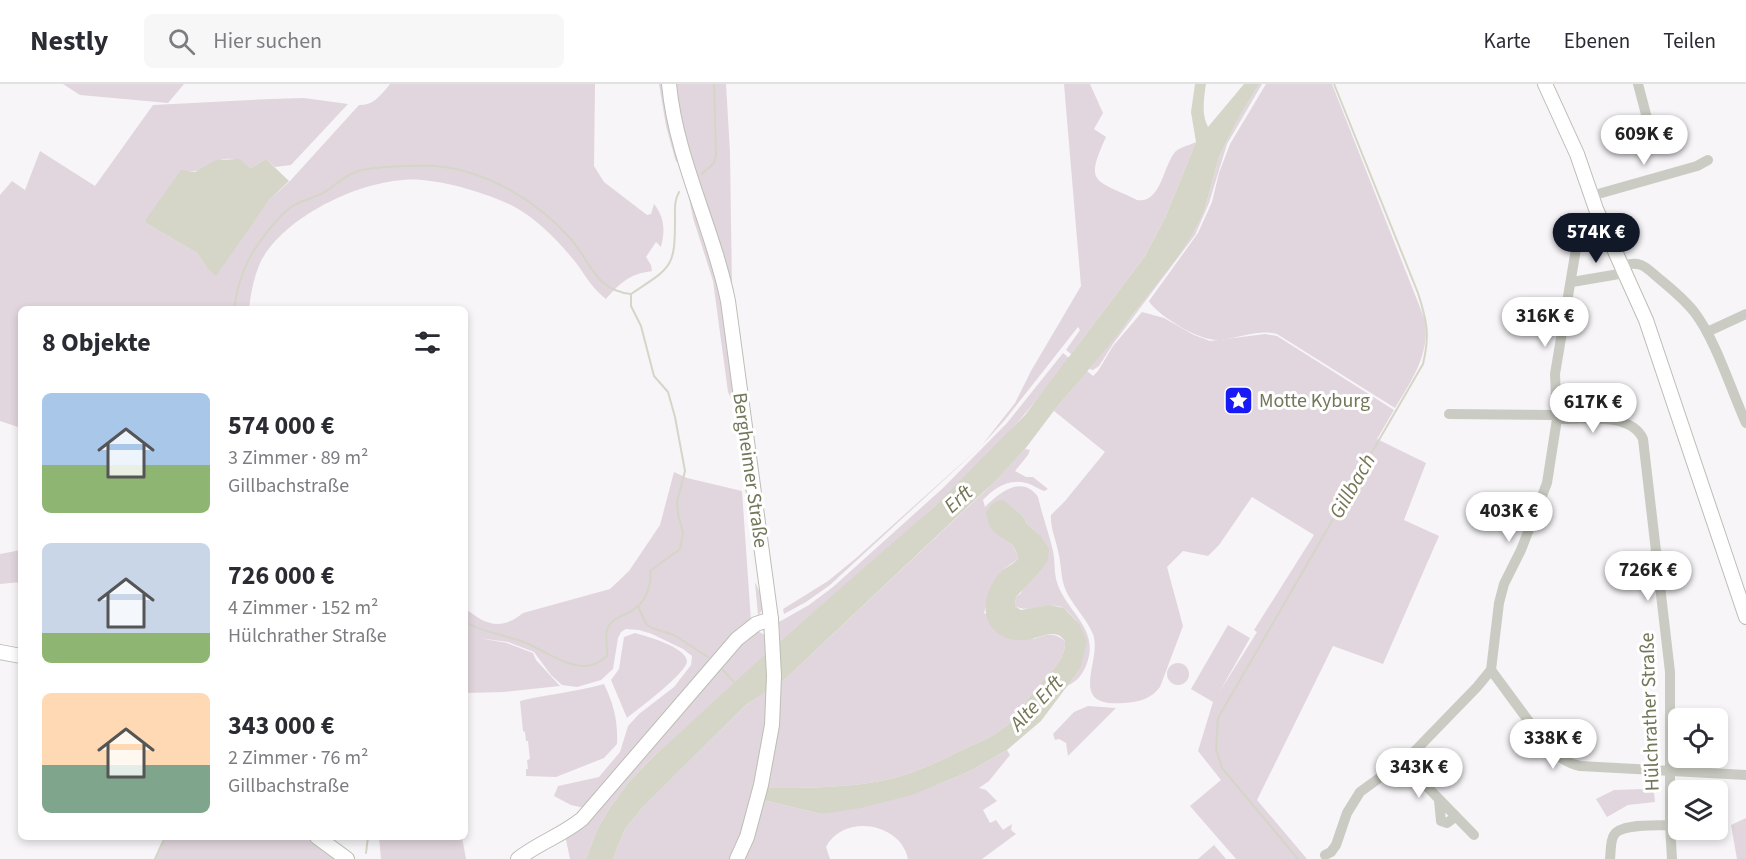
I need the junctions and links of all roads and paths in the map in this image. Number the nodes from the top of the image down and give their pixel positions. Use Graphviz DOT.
graph roads {
  1 [pos="669,84"];
  2 [pos="1545,84"];
  3 [pos="1638,84"];
  4 [pos="1642,144"];
  5 [pos="1708,160"];
  6 [pos="1591,196"];
  7 [pos="1580,225"];
  8 [pos="1624,270"];
  9 [pos="1572,282"];
  10 [pos="1746,314"];
  11 [pos="1707,332"];
  12 [pos="1449,414"];
  13 [pos="1557,417"];
  14 [pos="1746,422"];
  15 [pos="1746,617"];
  16 [pos="771,619"];
  17 [pos="0,652"];
  18 [pos="18,655"];
  19 [pos="1491,670"];
  20 [pos="1403,762"];
  21 [pos="1670,771"];
  22 [pos="1746,775"];
  23 [pos="1670,780"];
  24 [pos="1668,825"];
  25 [pos="1474,835"];
  26 [pos="321,840"];
  27 [pos="1671,840"];
  28 [pos="1325,855"];
  29 [pos="347,859"];
  30 [pos="518,859"];
  31 [pos="737,859"];
  32 [pos="1610,859"];
  33 [pos="1672,859"];
  1 -- 16 [label="main road, Bergheimer Straße"];
  2 -- 6 [label="main road"];
  3 -- 4 [label="street"];
  5 -- 6 [label="street"];
  6 -- 8 [label="main road"];
  7 -- 9 [label="street"];
  8 -- 9 [label="street"];
  8 -- 11 [label="street"];
  8 -- 15 [label="main road"];
  9 -- 13 [label="street"];
  10 -- 11 [label="street"];
  11 -- 14 [label="street"];
  12 -- 13 [label="street"];
  13 -- 19 [label="street"];
  13 -- 21 [label="street, Hülchrather Straße"];
  16 -- 30 [label="main road"];
  16 -- 31 [label="main road, Bergheimer Straße"];
  17 -- 18 [label="main road"];
  19 -- 20 [label="street"];
  19 -- 21 [label="street"];
  20 -- 25 [label="street"];
  20 -- 28 [label="street"];
  21 -- 22 [label="street"];
  21 -- 23 [label="street, Hülchrather Straße"];
  24 -- 32 [label="street"];
  26 -- 29 [label="main road"];
  27 -- 33 [label="street, Hülchrather Straße"];
}
